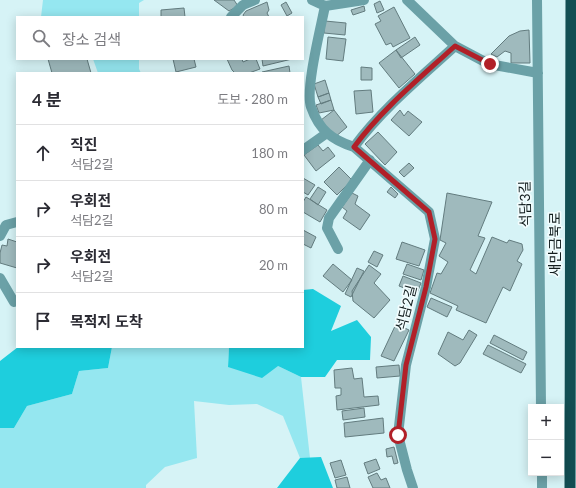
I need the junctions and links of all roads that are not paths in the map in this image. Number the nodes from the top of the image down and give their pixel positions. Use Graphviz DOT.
graph roads {
  1 [pos="255,0"];
  2 [pos="312,0"];
  3 [pos="364,0"];
  4 [pos="407,0"];
  5 [pos="537,0"];
  6 [pos="571,0"];
  7 [pos="325,6"];
  8 [pos="233,16"];
  9 [pos="455,46"];
  10 [pos="538,73"];
  11 [pos="327,133"];
  12 [pos="354,147"];
  13 [pos="304,149"];
  14 [pos="370,160"];
  15 [pos="16,222"];
  16 [pos="0,236"];
  17 [pos="338,249"];
  18 [pos="0,278"];
  19 [pos="14,302"];
  20 [pos="541,404"];
  21 [pos="542,476"];
  22 [pos="413,488"];
  23 [pos="542,488"];
  24 [pos="570,488"];
  1 -- 8 [label="street"];
  2 -- 7 [label="street"];
  3 -- 7 [label="street"];
  4 -- 9 [label="street"];
  5 -- 10 [label="street, 석담3길"];
  6 -- 24 [label="highway, 새만금북로"];
  7 -- 11 [label="street, 석담2길"];
  9 -- 10 [label="street"];
  9 -- 12 [label="street"];
  10 -- 20 [label="street, 석담3길"];
  11 -- 12 [label="street, 석담2길"];
  11 -- 13 [label="street"];
  12 -- 14 [label="street, 석담2길"];
  14 -- 17 [label="street"];
  14 -- 22 [label="street, 석담2길"];
  15 -- 16 [label="street"];
  18 -- 19 [label="street"];
  21 -- 23 [label="street"];
}
